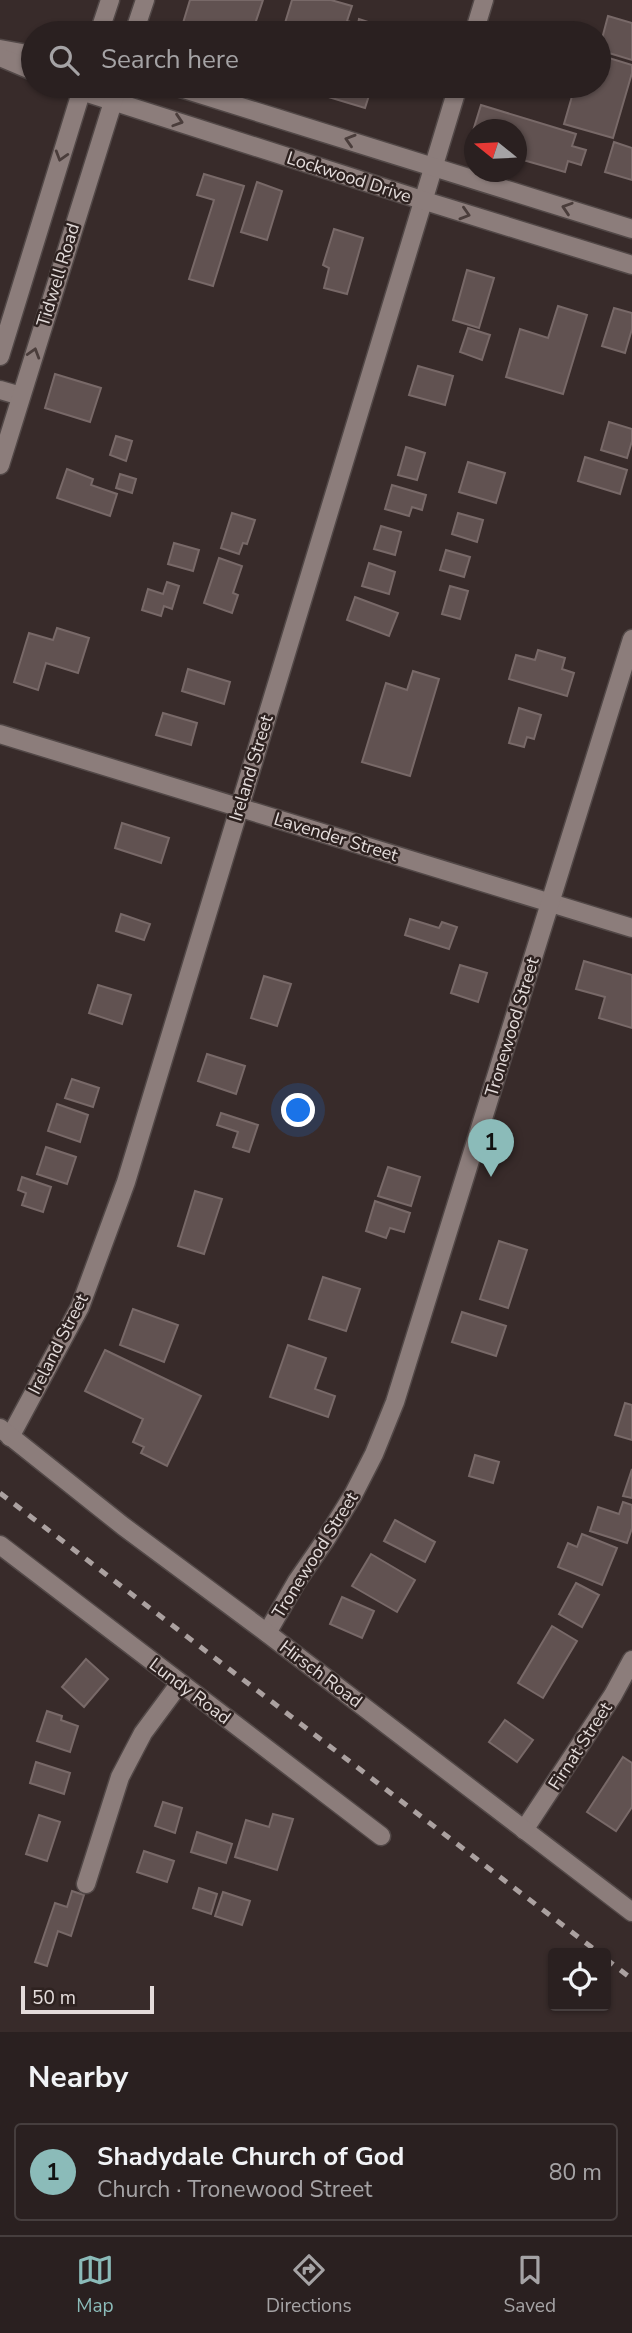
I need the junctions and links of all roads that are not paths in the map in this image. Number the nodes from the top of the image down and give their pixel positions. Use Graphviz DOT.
graph roads {
  1 [pos="110,0"];
  2 [pos="145,0"];
  3 [pos="484,0"];
  4 [pos="104,21"];
  5 [pos="138,21"];
  6 [pos="478,21"];
  7 [pos="0,49"];
  8 [pos="21,53"];
  9 [pos="0,57"];
  10 [pos="21,66"];
  11 [pos="74,98"];
  12 [pos="114,98"];
  13 [pos="130,98"];
  14 [pos="213,98"];
  15 [pos="454,98"];
  16 [pos="433,165"];
  17 [pos="422,200"];
  18 [pos="632,229"];
  19 [pos="632,265"];
  20 [pos="0,356"];
  21 [pos="0,390"];
  22 [pos="21,396"];
  23 [pos="0,465"];
  24 [pos="632,639"];
  25 [pos="0,734"];
  26 [pos="238,808"];
  27 [pos="550,904"];
  28 [pos="632,928"];
  29 [pos="3,1432"];
  30 [pos="0,1545"];
  31 [pos="267,1633"];
  32 [pos="632,1660"];
  33 [pos="180,1683"];
  34 [pos="524,1830"];
  35 [pos="381,1836"];
  36 [pos="86,1884"];
  37 [pos="632,1912"];
  1 -- 4 [label="street"];
  2 -- 5 [label="street"];
  3 -- 6 [label="street"];
  7 -- 8 [label="street"];
  9 -- 10 [label="street"];
  11 -- 20 [label="street, Tidwell Road, one-way"];
  22 -- 12 [label="street, Tidwell Road, one-way"];
  13 -- 17 [label="street, Lockwood Drive, one-way"];
  16 -- 14 [label="street, Lockwood Drive, one-way"];
  15 -- 16 [label="street, Ireland Street"];
  16 -- 17 [label="street, Ireland Street"];
  18 -- 16 [label="street, Lockwood Drive, one-way"];
  17 -- 19 [label="street, Lockwood Drive, one-way"];
  17 -- 26 [label="street, Ireland Street"];
  21 -- 22 [label="street"];
  22 -- 23 [label="street, Tidwell Road"];
  24 -- 27 [label="street, Tronewood Street"];
  25 -- 26 [label="street, Lavender Street"];
  26 -- 27 [label="street, Lavender Street"];
  26 -- 29 [label="street, Ireland Street"];
  27 -- 28 [label="street, Lavender Street"];
  27 -- 31 [label="street, Tronewood Street"];
  29 -- 31 [label="street, Hirsch Road"];
  30 -- 33 [label="street, Lundy Road"];
  31 -- 34 [label="street, Hirsch Road"];
  32 -- 34 [label="street, Firnat Street"];
  33 -- 35 [label="street, Lundy Road"];
  33 -- 36 [label="street"];
  34 -- 37 [label="street, Hirsch Road"];
}
